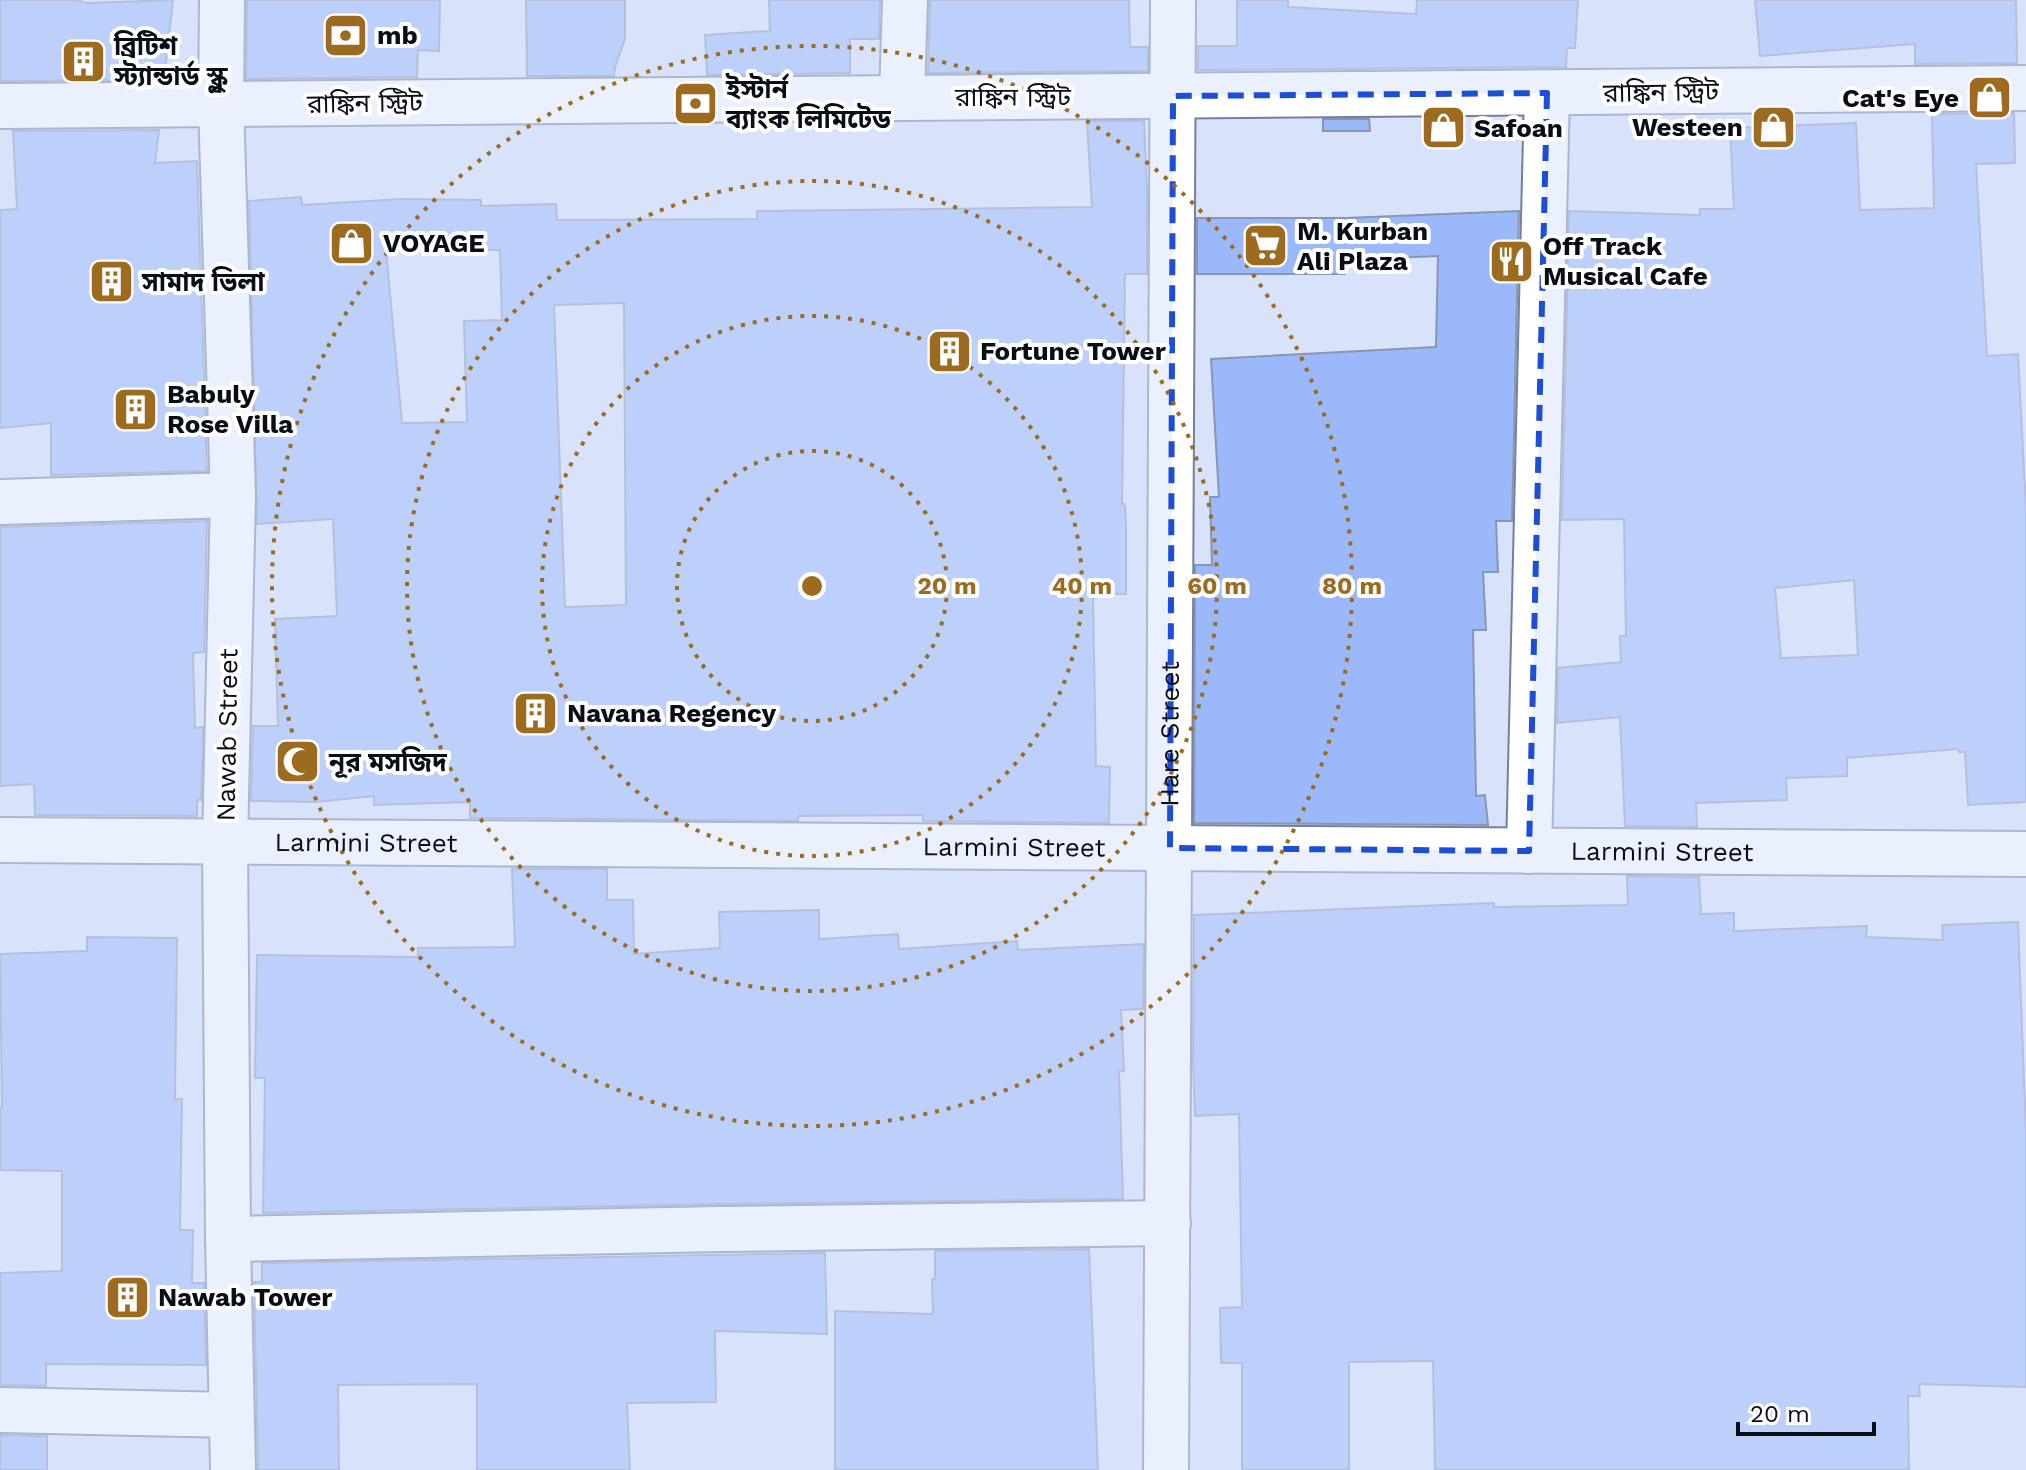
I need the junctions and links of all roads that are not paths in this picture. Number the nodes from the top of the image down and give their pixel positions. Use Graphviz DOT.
graph roads {
  1 [pos="222,0"];
  2 [pos="905,0"];
  3 [pos="1173,0"];
  4 [pos="2026,88"];
  5 [pos="1547,93"];
  6 [pos="1173,96"];
  7 [pos="905,98"];
  8 [pos="221,104"];
  9 [pos="0,106"];
  10 [pos="233,495"];
  11 [pos="0,502"];
  12 [pos="0,840"];
  13 [pos="225,842"];
  14 [pos="1170,848"];
  15 [pos="1529,851"];
  16 [pos="2026,854"];
  17 [pos="1168,1223"];
  18 [pos="228,1239"];
  19 [pos="0,1410"];
  20 [pos="231,1415"];
  21 [pos="233,1470"];
  22 [pos="1166,1470"];
  1 -- 8 [label="street, Nawab Street"];
  2 -- 7 [label="street"];
  3 -- 6 [label="street, Hare Street"];
  4 -- 5 [label="street, রাঙ্কিন স্ট্রিট"];
  5 -- 6 [label="street, রাঙ্কিন স্ট্রিট"];
  5 -- 15 [label="street"];
  6 -- 7 [label="street, রাঙ্কিন স্ট্রিট"];
  6 -- 14 [label="street, Hare Street"];
  7 -- 8 [label="street, রাঙ্কিন স্ট্রিট"];
  8 -- 9 [label="street, রাঙ্কিন স্ট্রিট"];
  8 -- 10 [label="street, Nawab Street"];
  10 -- 11 [label="street"];
  10 -- 13 [label="street, Nawab Street"];
  12 -- 13 [label="street, Larmini Street"];
  13 -- 14 [label="street, Larmini Street"];
  13 -- 18 [label="street, Nawab Street"];
  14 -- 15 [label="street, Larmini Street"];
  14 -- 17 [label="street, Hare Street"];
  15 -- 16 [label="street, Larmini Street"];
  17 -- 18 [label="street"];
  17 -- 22 [label="street, Hare Street"];
  18 -- 20 [label="street, Nawab Street"];
  19 -- 20 [label="street"];
  20 -- 21 [label="street, Nawab Street"];
}
